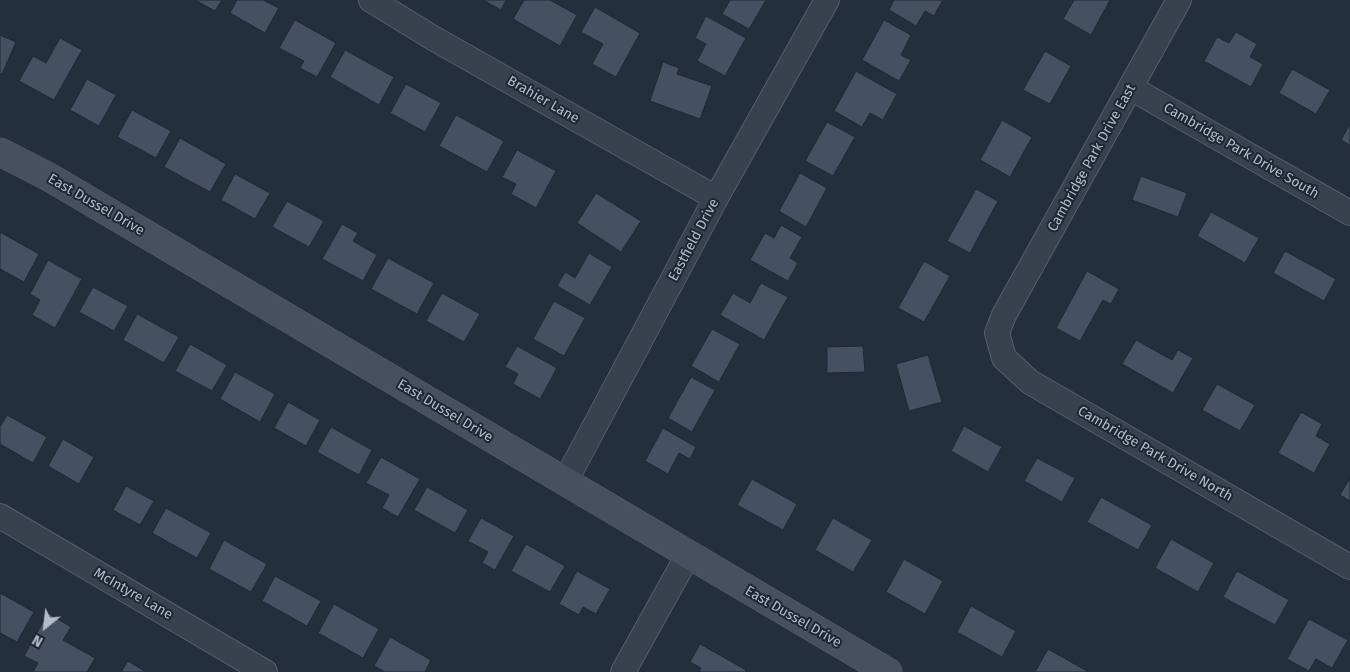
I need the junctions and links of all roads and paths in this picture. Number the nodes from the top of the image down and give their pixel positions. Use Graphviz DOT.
graph roads {
  1 [pos="371,0"];
  2 [pos="827,0"];
  3 [pos="1179,0"];
  4 [pos="1131,88"];
  5 [pos="0,152"];
  6 [pos="716,198"];
  7 [pos="1350,213"];
  8 [pos="1004,315"];
  9 [pos="565,482"];
  10 [pos="0,516"];
  11 [pos="688,555"];
  12 [pos="1350,567"];
  13 [pos="265,672"];
  14 [pos="623,672"];
  15 [pos="888,672"];
  1 -- 6 [label="street, Brahier Lane"];
  2 -- 6 [label="street, Eastfield Drive"];
  3 -- 4 [label="street, Cambridge Park Drive East"];
  4 -- 7 [label="street, Cambridge Park Drive South"];
  4 -- 8 [label="street, Cambridge Park Drive East"];
  5 -- 9 [label="street, East Dussel Drive"];
  6 -- 9 [label="street, Eastfield Drive"];
  8 -- 12 [label="street, Cambridge Park Drive North"];
  9 -- 11 [label="street, East Dussel Drive"];
  10 -- 13 [label="street, McIntyre Lane"];
  11 -- 14 [label="street"];
  11 -- 15 [label="street, East Dussel Drive"];
}
